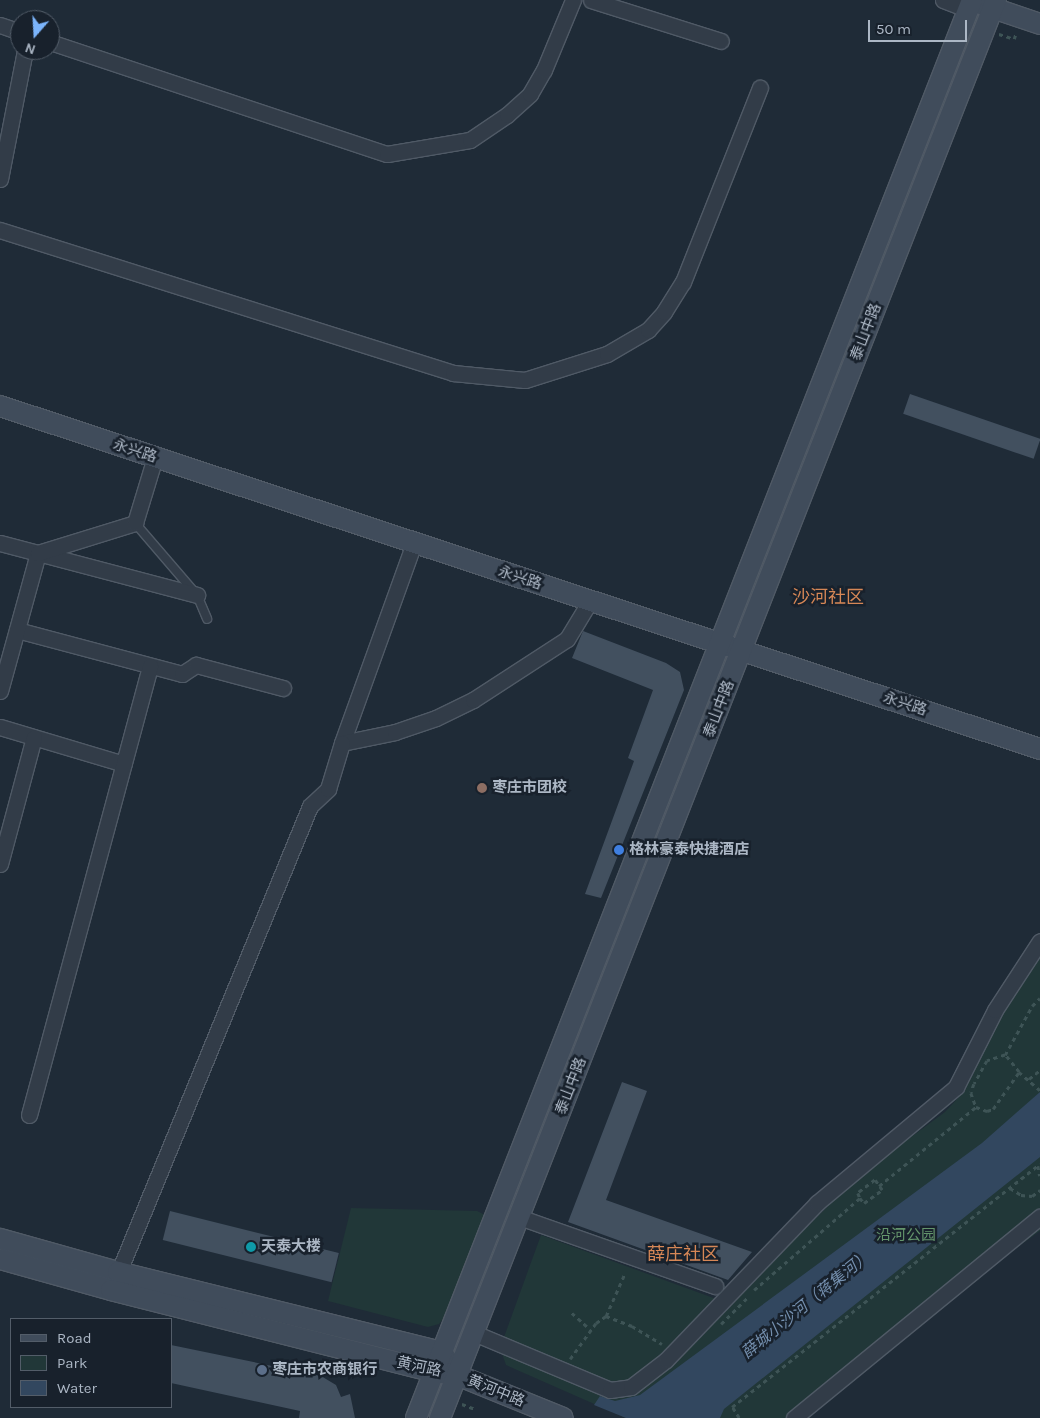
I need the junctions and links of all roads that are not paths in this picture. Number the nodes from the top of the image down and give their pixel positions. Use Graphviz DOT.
graph roads {
  1 [pos="573,0"];
  2 [pos="591,0"];
  3 [pos="943,0"];
  4 [pos="971,3"];
  5 [pos="995,4"];
  6 [pos="1040,24"];
  7 [pos="721,40"];
  8 [pos="60,45"];
  9 [pos="23,60"];
  10 [pos="760,88"];
  11 [pos="0,179"];
  12 [pos="0,230"];
  13 [pos="0,406"];
  14 [pos="155,457"];
  15 [pos="135,523"];
  16 [pos="0,542"];
  17 [pos="414,542"];
  18 [pos="38,553"];
  19 [pos="197,595"];
  20 [pos="590,601"];
  21 [pos="207,619"];
  22 [pos="17,630"];
  23 [pos="720,644"];
  24 [pos="742,650"];
  25 [pos="150,666"];
  26 [pos="283,688"];
  27 [pos="0,691"];
  28 [pos="0,727"];
  29 [pos="34,737"];
  30 [pos="342,743"];
  31 [pos="1040,749"];
  32 [pos="124,764"];
  33 [pos="0,864"];
  34 [pos="1040,941"];
  35 [pos="29,1115"];
  36 [pos="519,1217"];
  37 [pos="1040,1217"];
  38 [pos="0,1239"];
  39 [pos="0,1259"];
  40 [pos="114,1281"];
  41 [pos="715,1286"];
  42 [pos="474,1334"];
  43 [pos="442,1352"];
  44 [pos="434,1372"];
  45 [pos="457,1375"];
  46 [pos="559,1416"];
  47 [pos="405,1418"];
  48 [pos="416,1418"];
  49 [pos="440,1418"];
  50 [pos="794,1418"];
  1 -- 8 [label="street"];
  2 -- 7 [label="street"];
  3 -- 4 [label="street"];
  4 -- 5 [label="main road"];
  4 -- 23 [label="main road, 泰山中路"];
  5 -- 6 [label="main road"];
  5 -- 24 [label="main road, 泰山中路"];
  9 -- 11 [label="street"];
  10 -- 12 [label="street"];
  13 -- 14 [label="main road, 永兴路"];
  14 -- 15 [label="street"];
  14 -- 17 [label="main road, 永兴路"];
  15 -- 18 [label="street"];
  15 -- 19 [label="lane"];
  16 -- 18 [label="street"];
  17 -- 20 [label="main road, 永兴路"];
  17 -- 30 [label="street"];
  18 -- 19 [label="street"];
  18 -- 22 [label="street"];
  19 -- 21 [label="lane"];
  20 -- 23 [label="main road, 永兴路"];
  20 -- 30 [label="street"];
  22 -- 25 [label="street"];
  22 -- 27 [label="street"];
  23 -- 24 [label="main road, 永兴路"];
  23 -- 43 [label="main road, 泰山中路"];
  24 -- 31 [label="main road, 永兴路"];
  24 -- 36 [label="main road, 泰山中路"];
  25 -- 26 [label="street"];
  25 -- 32 [label="street"];
  28 -- 29 [label="street"];
  29 -- 32 [label="street"];
  29 -- 33 [label="street"];
  30 -- 40 [label="street"];
  32 -- 35 [label="street"];
  34 -- 42 [label="street"];
  36 -- 41 [label="street"];
  36 -- 42 [label="main road, 泰山中路"];
  37 -- 50 [label="street"];
  38 -- 40 [label="main road, 黄河路"];
  39 -- 40 [label="main road, 黄河路"];
  40 -- 43 [label="main road, 黄河路"];
  40 -- 44 [label="main road, 黄河路"];
  42 -- 45 [label="main road, 泰山中路"];
  43 -- 44 [label="main road, 泰山中路"];
  43 -- 45 [label="main road, 黄河路"];
  44 -- 45 [label="main road, 黄河路"];
  44 -- 47 [label="street"];
  44 -- 48 [label="main road, 泰山中路"];
  45 -- 46 [label="main road, 黄河中路"];
  45 -- 49 [label="main road, 泰山中路"];
}
